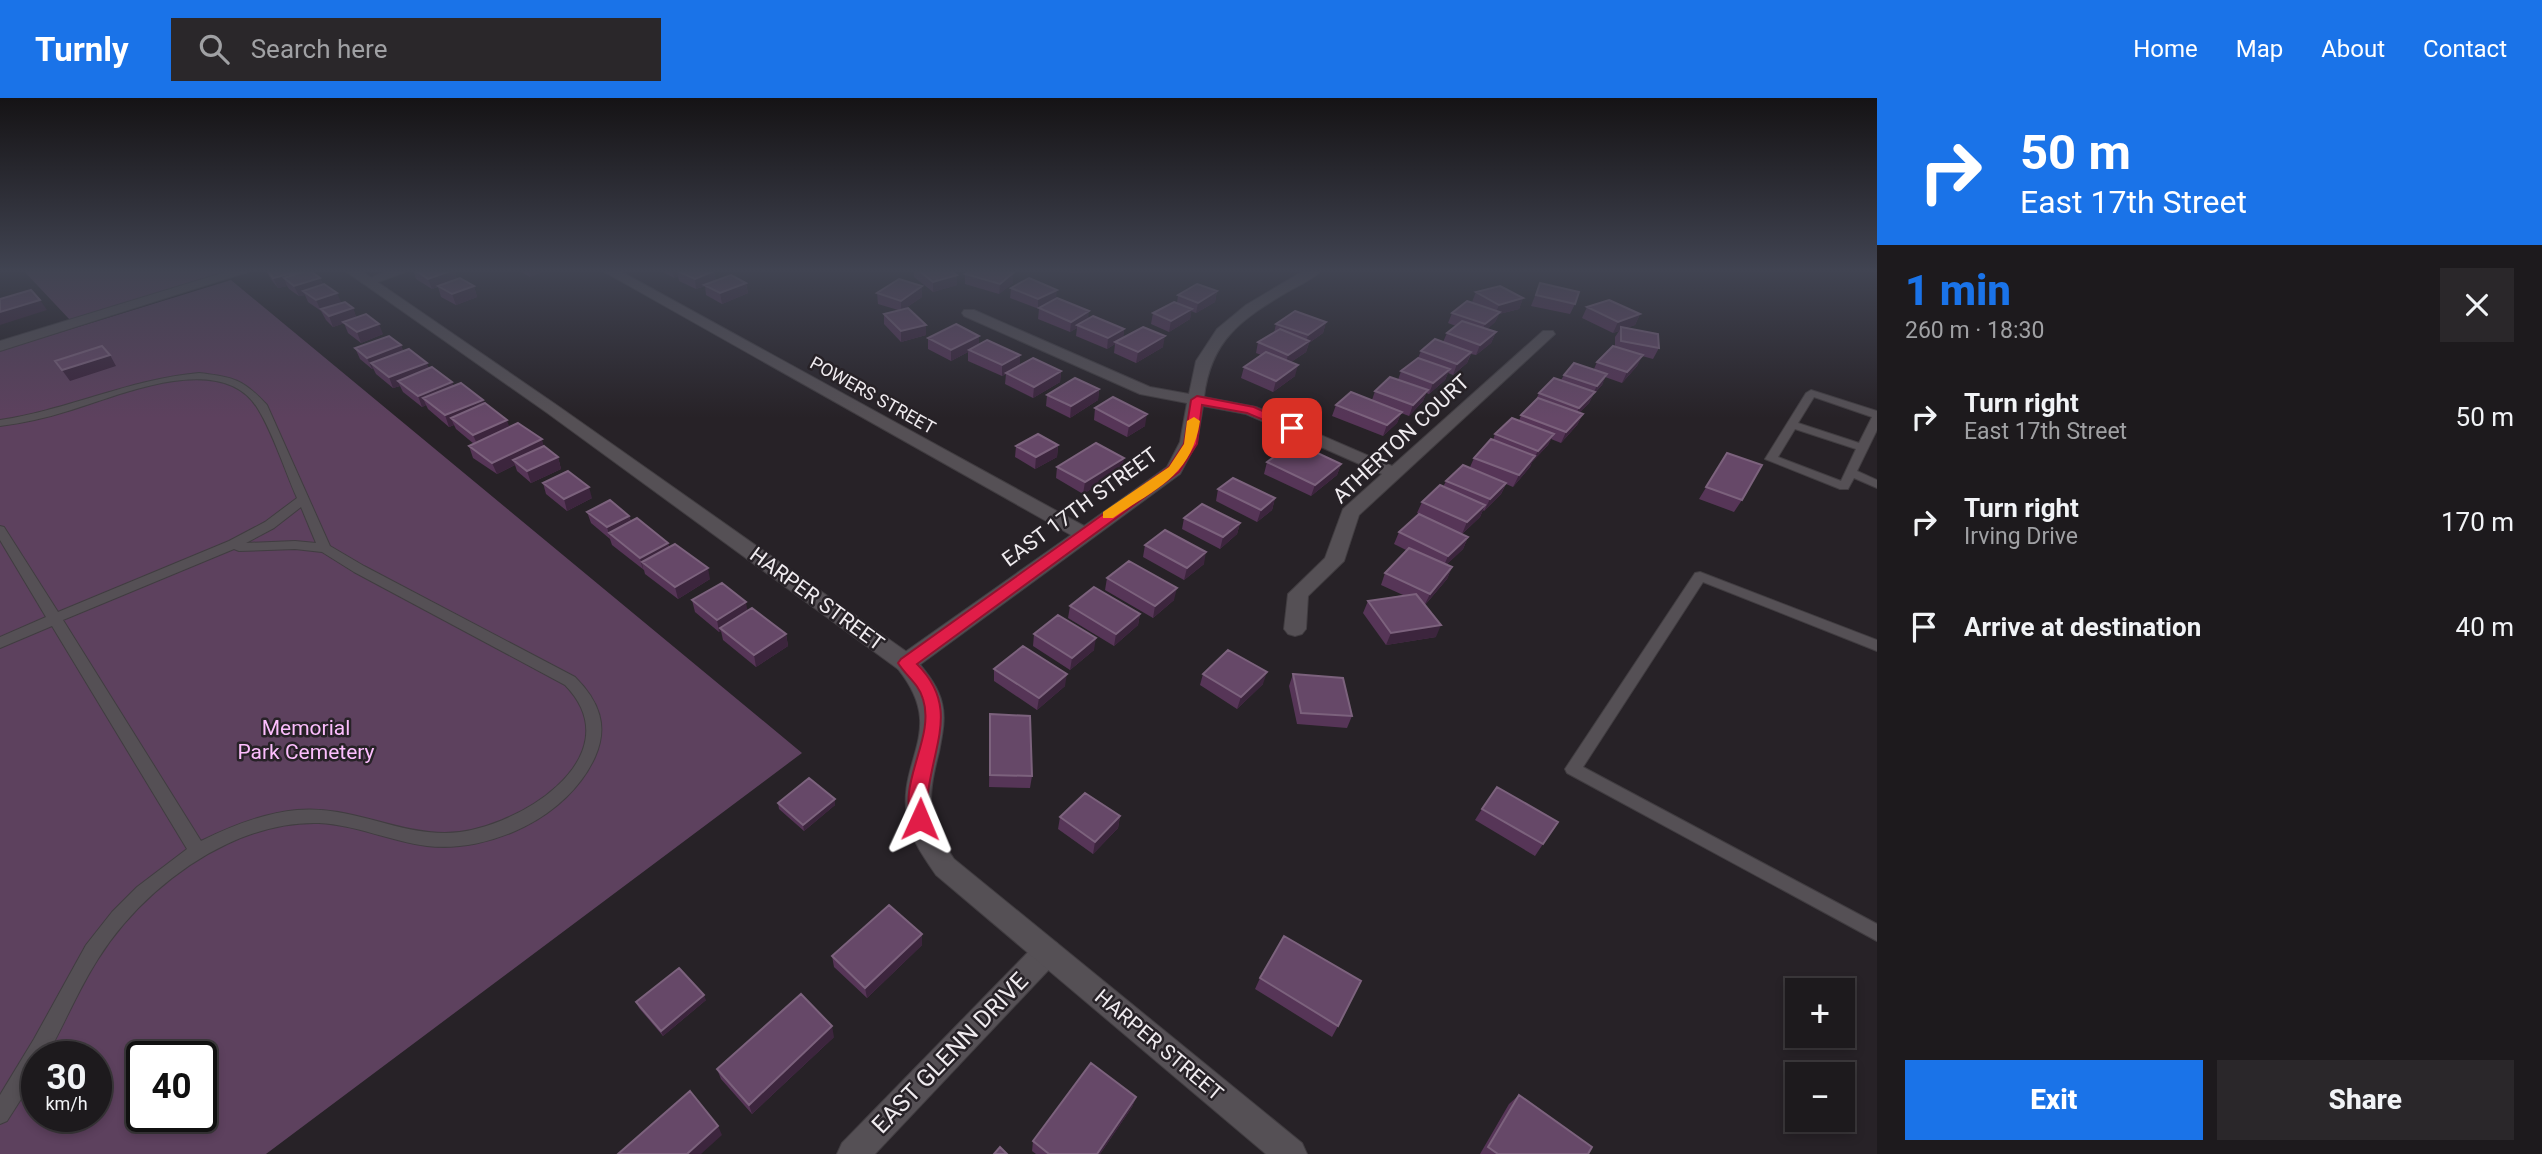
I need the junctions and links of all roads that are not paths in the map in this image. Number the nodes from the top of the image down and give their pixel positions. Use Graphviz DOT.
graph roads {
  1 [pos="87,319"];
  2 [pos="422,319"];
  3 [pos="697,319"];
  4 [pos="984,319"];
  5 [pos="1237,319"];
  6 [pos="1548,334"];
  7 [pos="0,346"];
  8 [pos="1197,400"];
  9 [pos="1877,416"];
  10 [pos="0,423"];
  11 [pos="1792,425"];
  12 [pos="1863,448"];
  13 [pos="1394,473"];
  14 [pos="1851,473"];
  15 [pos="1877,484"];
  16 [pos="303,499"];
  17 [pos="0,530"];
  18 [pos="1083,533"];
  19 [pos="325,548"];
  20 [pos="227,549"];
  21 [pos="55,619"];
  22 [pos="1295,629"];
  23 [pos="0,643"];
  24 [pos="1877,646"];
  25 [pos="906,663"];
  26 [pos="198,851"];
  27 [pos="1877,933"];
  28 [pos="1047,952"];
  29 [pos="0,1114"];
  30 [pos="853,1154"];
  31 [pos="1292,1154"];
  1 -- 7 [label="street"];
  2 -- 25 [label="street, HARPER STREET"];
  3 -- 18 [label="street, POWERS STREET"];
  4 -- 8 [label="street"];
  5 -- 8 [label="street, EAST 17TH STREET"];
  6 -- 13 [label="street, ATHERTON COURT"];
  8 -- 13 [label="street"];
  8 -- 18 [label="street, EAST 17TH STREET"];
  9 -- 11 [label="lane"];
  9 -- 12 [label="lane"];
  10 -- 16 [label="lane"];
  11 -- 12 [label="lane"];
  11 -- 14 [label="lane"];
  12 -- 14 [label="lane"];
  13 -- 22 [label="street, ATHERTON COURT"];
  14 -- 15 [label="lane"];
  16 -- 19 [label="lane"];
  16 -- 20 [label="lane"];
  17 -- 21 [label="lane"];
  18 -- 25 [label="street, EAST 17TH STREET"];
  19 -- 20 [label="lane"];
  19 -- 26 [label="lane"];
  20 -- 21 [label="lane"];
  21 -- 23 [label="lane"];
  21 -- 26 [label="lane"];
  24 -- 27 [label="lane"];
  25 -- 28 [label="street, HARPER STREET"];
  26 -- 29 [label="lane"];
  28 -- 30 [label="street, EAST GLENN DRIVE"];
  28 -- 31 [label="street, HARPER STREET"];
}
